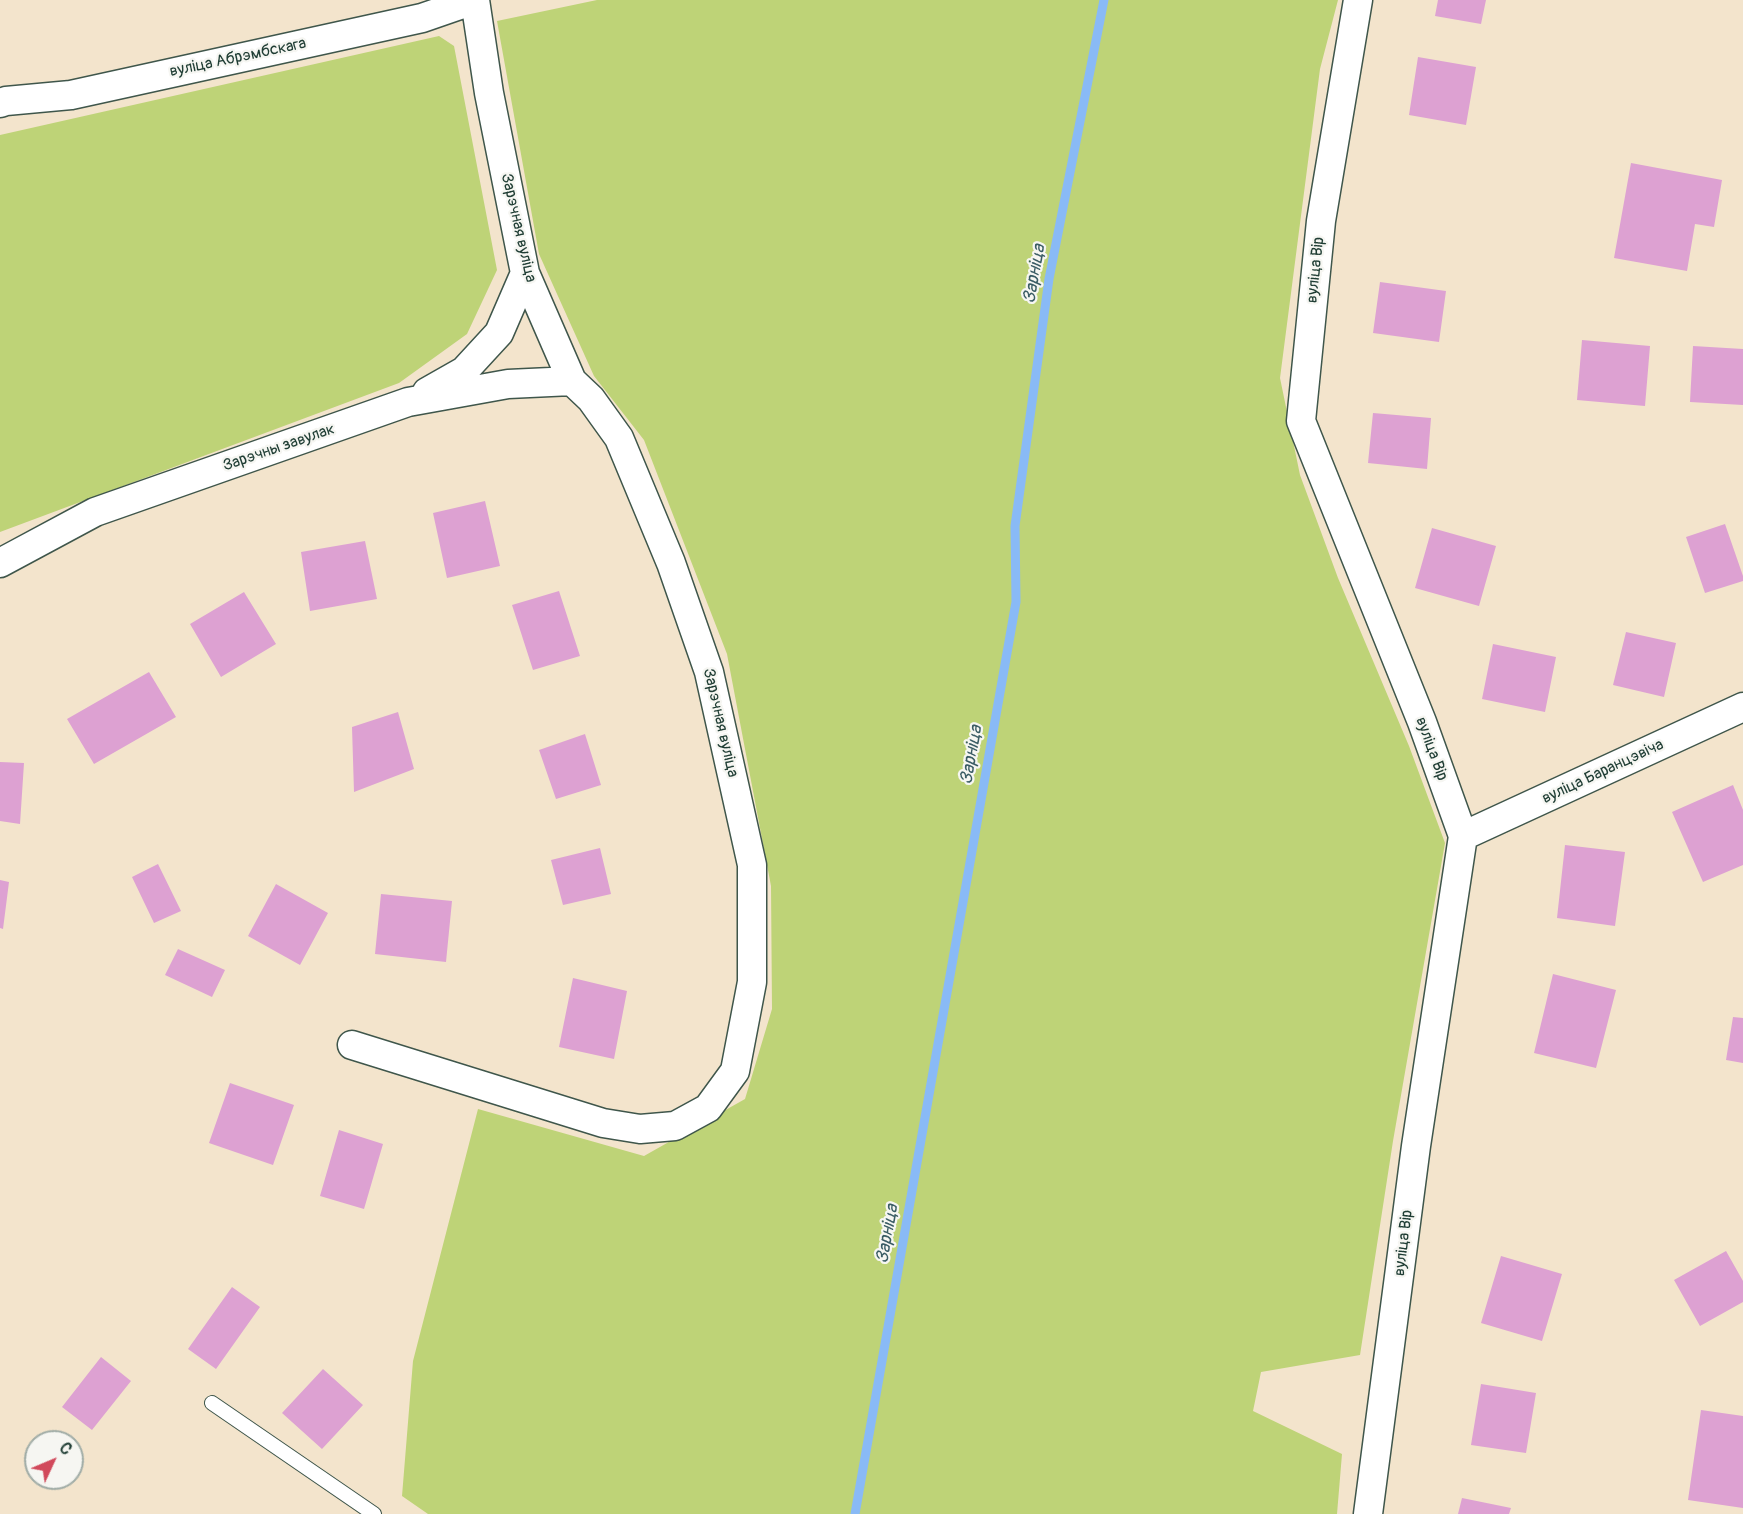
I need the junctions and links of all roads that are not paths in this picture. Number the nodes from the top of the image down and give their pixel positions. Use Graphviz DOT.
graph roads {
  1 [pos="474,0"];
  2 [pos="1358,0"];
  3 [pos="2,101"];
  4 [pos="525,273"];
  5 [pos="572,381"];
  6 [pos="408,402"];
  7 [pos="0,563"];
  8 [pos="1743,707"];
  9 [pos="1463,836"];
  10 [pos="352,1045"];
  11 [pos="212,1403"];
  12 [pos="374,1514"];
  13 [pos="1368,1514"];
  1 -- 3 [label="street, вуліца Абрэмбскага"];
  1 -- 4 [label="street, Зарэчная вуліца"];
  2 -- 9 [label="street, вуліца Вір"];
  4 -- 5 [label="street, Зарэчная вуліца"];
  4 -- 6 [label="street"];
  5 -- 6 [label="street, Зарэчны завулак"];
  5 -- 10 [label="street, Зарэчная вуліца"];
  6 -- 7 [label="street, Зарэчны завулак"];
  8 -- 9 [label="street, вуліца Баранцэвіча"];
  9 -- 13 [label="street, вуліца Вір"];
  11 -- 12 [label="lane"];
}
